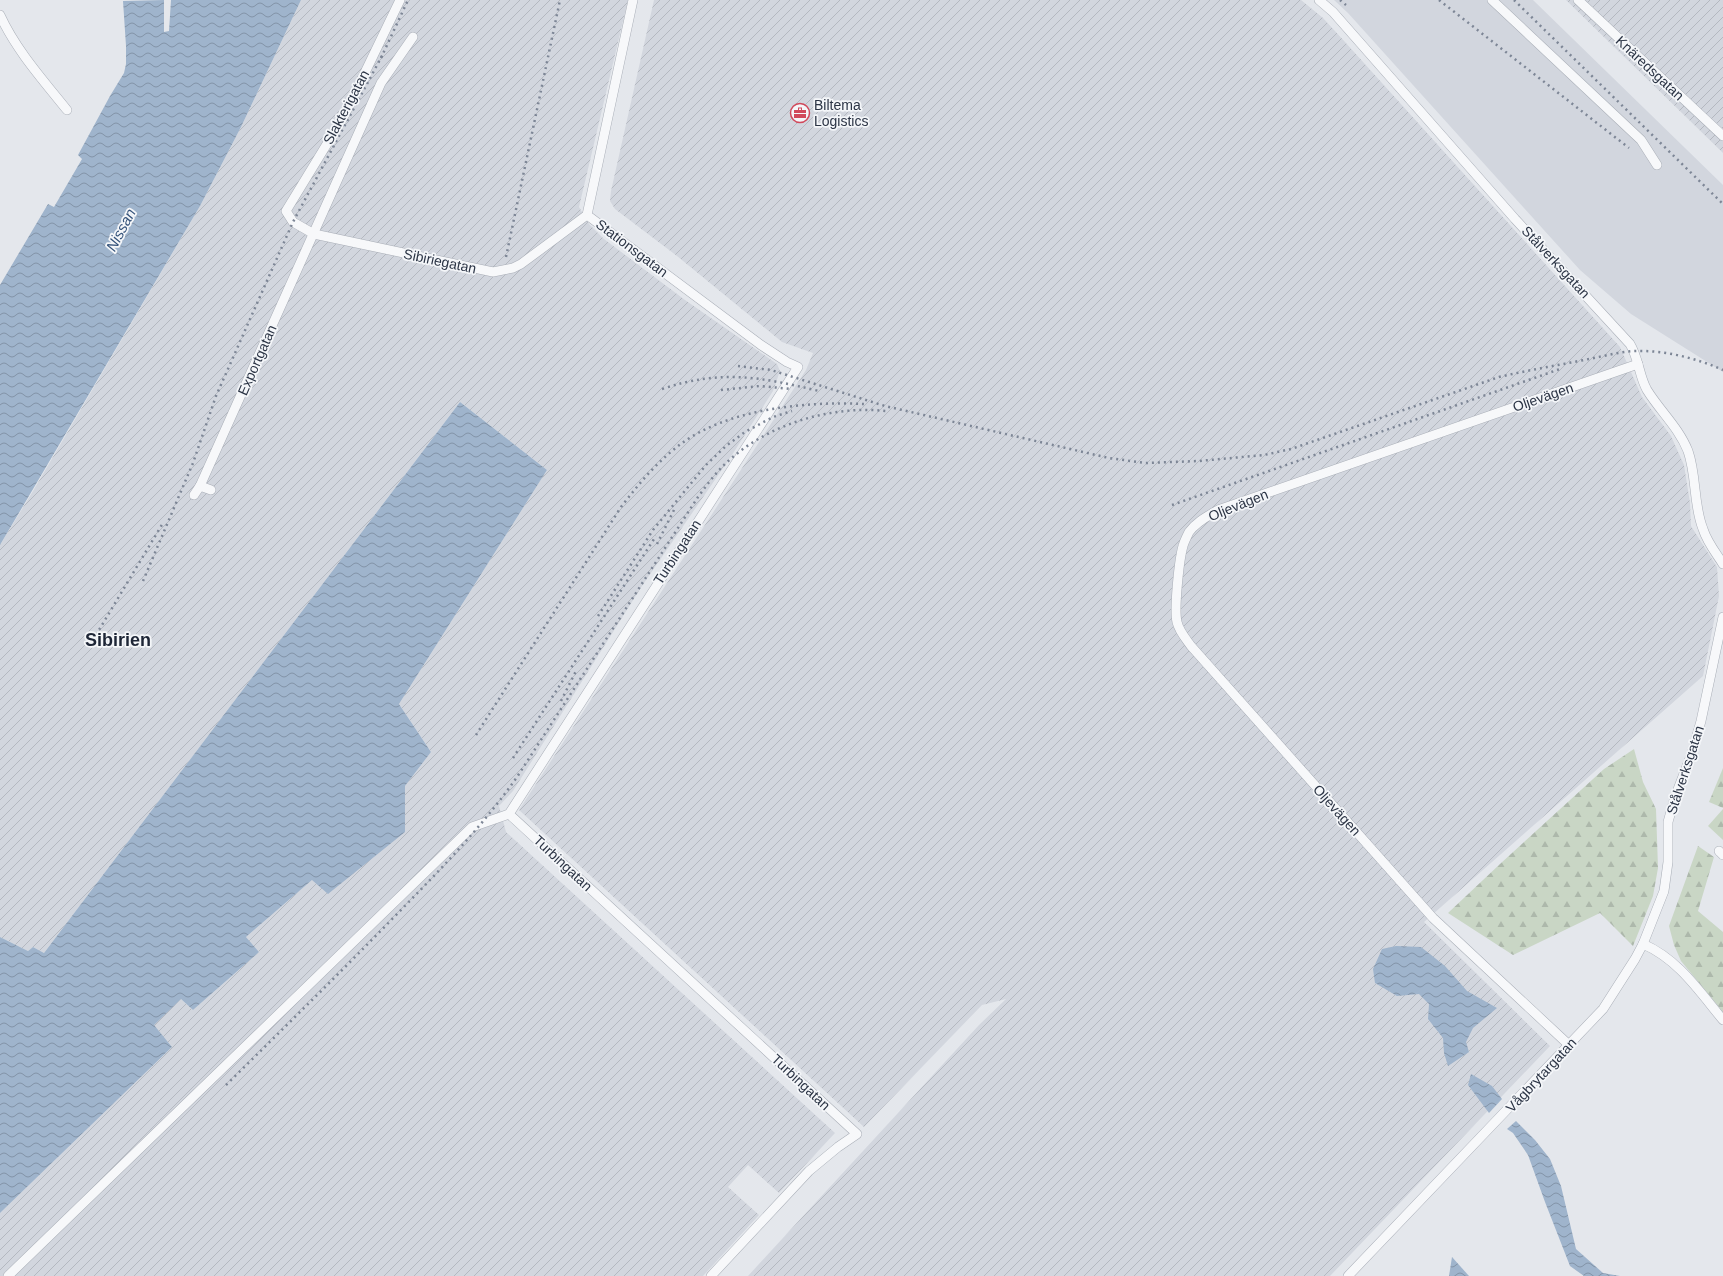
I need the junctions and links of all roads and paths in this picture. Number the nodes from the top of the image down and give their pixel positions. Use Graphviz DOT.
graph roads {
  1 [pos="400,0"];
  2 [pos="633,0"];
  3 [pos="1319,0"];
  4 [pos="1492,0"];
  5 [pos="1578,0"];
  6 [pos="0,15"];
  7 [pos="412,37"];
  8 [pos="66,110"];
  9 [pos="1723,136"];
  10 [pos="1657,165"];
  11 [pos="286,211"];
  12 [pos="587,215"];
  13 [pos="314,234"];
  14 [pos="1638,364"];
  15 [pos="798,367"];
  16 [pos="200,486"];
  17 [pos="210,490"];
  18 [pos="194,495"];
  19 [pos="1723,564"];
  20 [pos="1723,618"];
  21 [pos="509,814"];
  22 [pos="1643,944"];
  23 [pos="1723,1020"];
  24 [pos="1569,1045"];
  25 [pos="8,1276"];
  26 [pos="711,1276"];
  27 [pos="1348,1276"];
  1 -- 11 [label="street, Slakterigatan"];
  2 -- 12 [label="street, Stationsgatan"];
  3 -- 14 [label="street, Stålverksgatan"];
  4 -- 10 [label="street"];
  5 -- 9 [label="street, Knäredsgatan"];
  6 -- 8 [label="street"];
  7 -- 13 [label="street, Exportgatan"];
  11 -- 13 [label="street, Sibiriegatan"];
  12 -- 13 [label="street, Sibiriegatan"];
  12 -- 15 [label="street, Stationsgatan"];
  13 -- 16 [label="street, Exportgatan"];
  14 -- 19 [label="street, Stålverksgatan"];
  14 -- 24 [label="street, Oljevägen"];
  15 -- 21 [label="street, Turbingatan"];
  16 -- 17 [label="street"];
  16 -- 18 [label="street, Exportgatan"];
  20 -- 22 [label="street, Stålverksgatan"];
  21 -- 25 [label="street"];
  21 -- 26 [label="street, Turbingatan"];
  22 -- 23 [label="street"];
  22 -- 24 [label="street, Vågbrytargatan"];
  24 -- 27 [label="street, Vågbrytargatan"];
}
